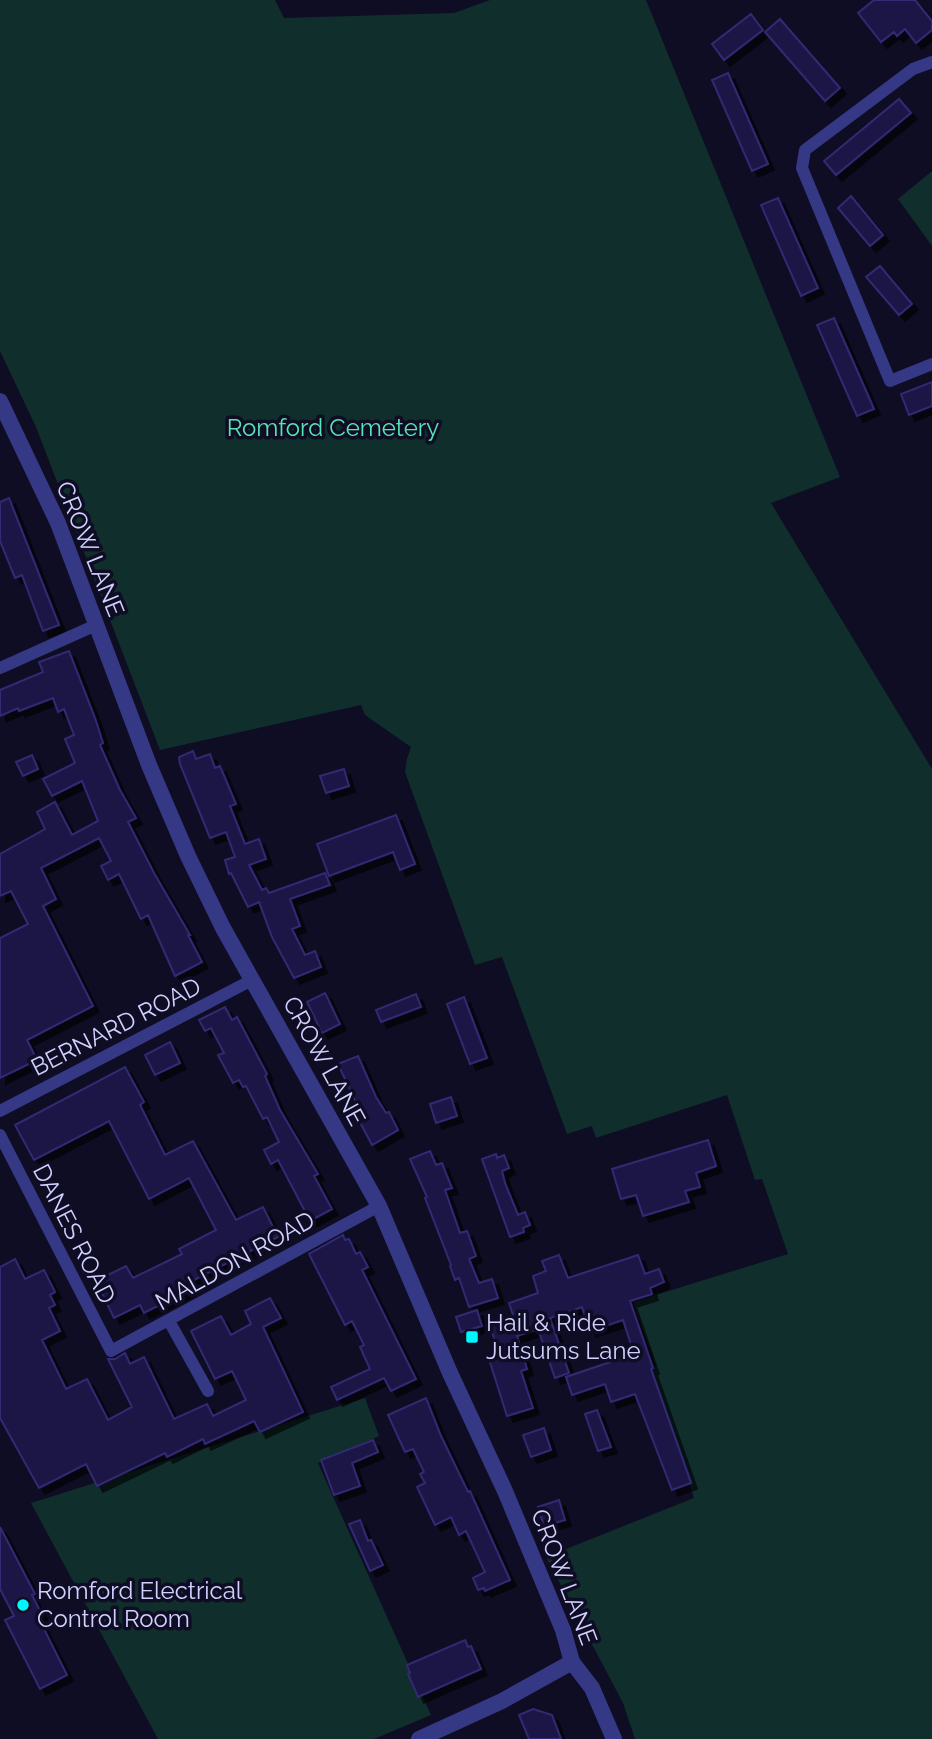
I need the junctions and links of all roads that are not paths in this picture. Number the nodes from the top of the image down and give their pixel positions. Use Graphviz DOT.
graph roads {
  1 [pos="932,62"];
  2 [pos="932,364"];
  3 [pos="0,401"];
  4 [pos="96,625"];
  5 [pos="0,668"];
  6 [pos="252,980"];
  7 [pos="0,1111"];
  8 [pos="0,1135"];
  9 [pos="379,1206"];
  10 [pos="169,1321"];
  11 [pos="111,1351"];
  12 [pos="208,1391"];
  13 [pos="572,1662"];
  14 [pos="419,1739"];
  15 [pos="614,1739"];
  1 -- 2 [label="street"];
  3 -- 4 [label="street, CROW LANE"];
  4 -- 5 [label="street"];
  4 -- 6 [label="street, CROW LANE"];
  6 -- 7 [label="street, BERNARD ROAD"];
  6 -- 9 [label="street, CROW LANE"];
  8 -- 11 [label="street, DANES ROAD"];
  9 -- 10 [label="street, MALDON ROAD"];
  9 -- 13 [label="street, CROW LANE"];
  10 -- 11 [label="street, MALDON ROAD"];
  10 -- 12 [label="street"];
  13 -- 14 [label="street"];
  13 -- 15 [label="street, CROW LANE"];
}
